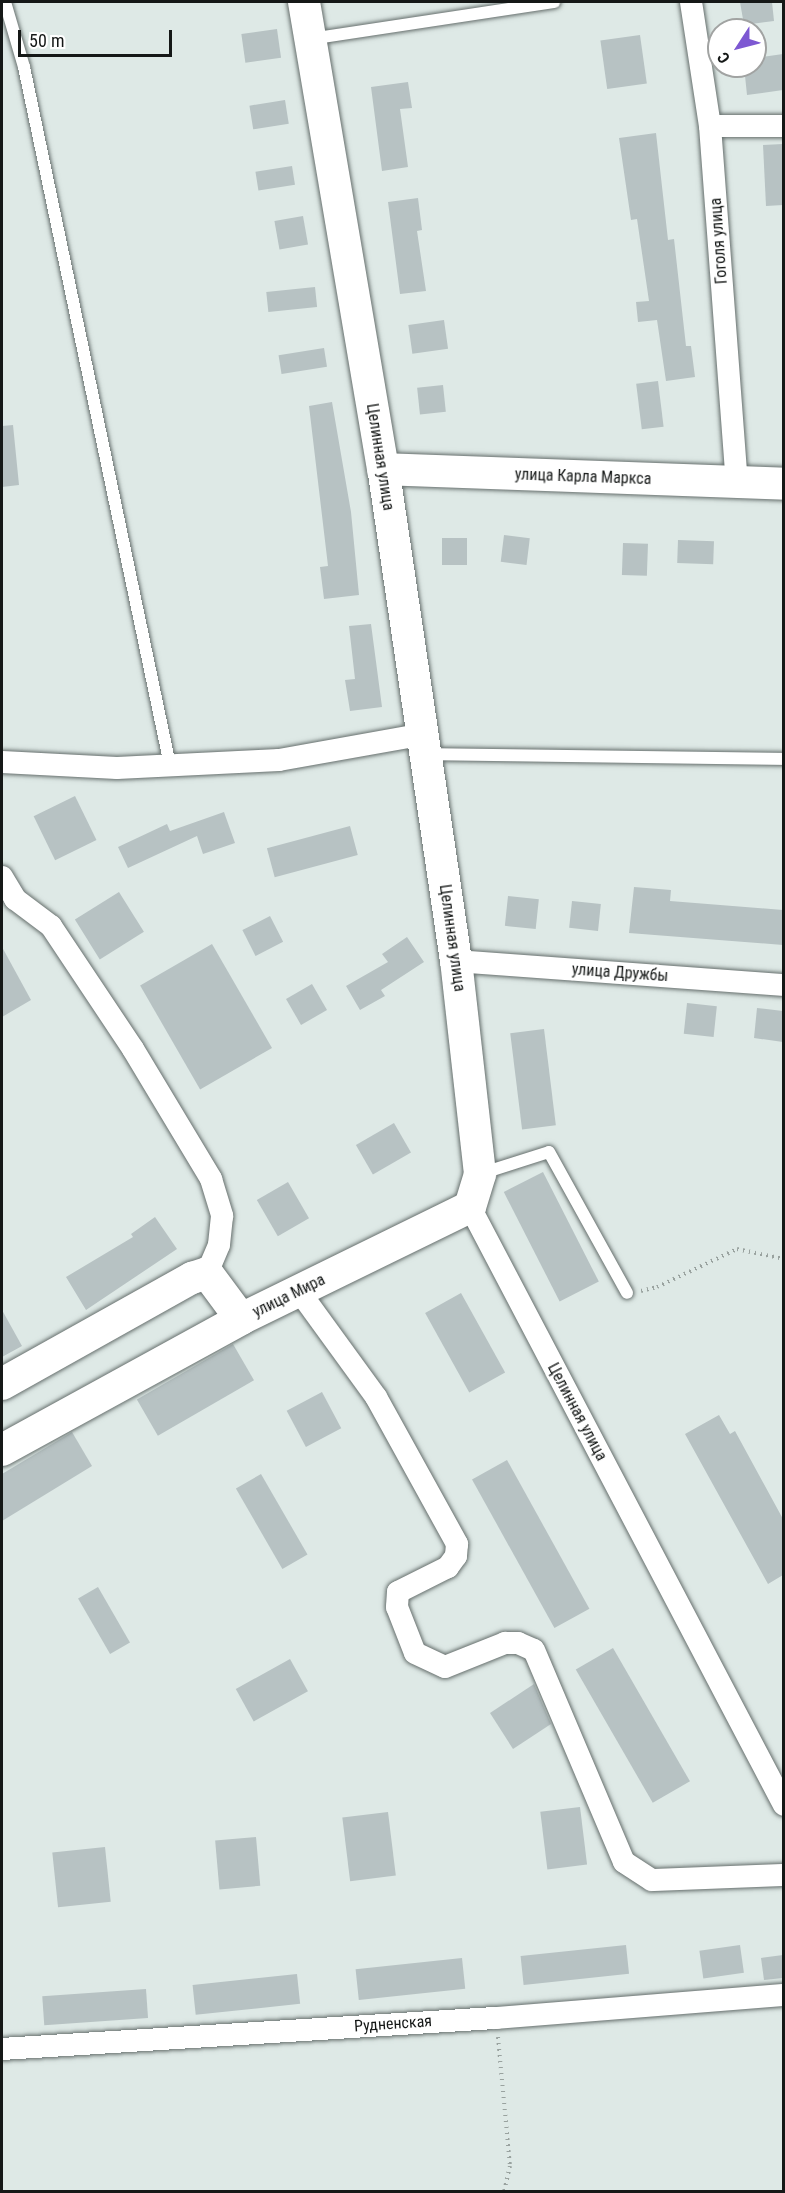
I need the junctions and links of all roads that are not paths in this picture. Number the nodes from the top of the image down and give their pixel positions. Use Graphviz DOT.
graph roads {
  1 [pos="5,2"];
  2 [pos="304,2"];
  3 [pos="554,2"];
  4 [pos="691,2"];
  5 [pos="310,39"];
  6 [pos="710,126"];
  7 [pos="783,126"];
  8 [pos="382,469"];
  9 [pos="738,482"];
  10 [pos="783,484"];
  11 [pos="422,744"];
  12 [pos="783,759"];
  13 [pos="2,762"];
  14 [pos="170,765"];
  15 [pos="2,877"];
  16 [pos="456,961"];
  17 [pos="783,985"];
  18 [pos="480,1174"];
  19 [pos="470,1207"];
  20 [pos="207,1273"];
  21 [pos="299,1291"];
  22 [pos="627,1293"];
  23 [pos="241,1319"];
  24 [pos="2,1384"];
  25 [pos="2,1450"];
  26 [pos="783,1805"];
  27 [pos="783,1875"];
  28 [pos="783,1995"];
  29 [pos="2,2049"];
  1 -- 14 [label="lane"];
  2 -- 5 [label="street, Целинная улица"];
  3 -- 5 [label="lane"];
  4 -- 6 [label="street, Гоголя улица"];
  5 -- 8 [label="street, Целинная улица"];
  6 -- 7 [label="street"];
  6 -- 9 [label="street, Гоголя улица"];
  8 -- 9 [label="street, улица Карла Маркса"];
  8 -- 11 [label="street, Целинная улица"];
  9 -- 10 [label="street, улица Карла Маркса"];
  11 -- 12 [label="lane"];
  11 -- 14 [label="street"];
  11 -- 16 [label="street, Целинная улица"];
  13 -- 14 [label="street"];
  15 -- 20 [label="street"];
  16 -- 17 [label="street, улица Дружбы"];
  16 -- 18 [label="street, Целинная улица"];
  18 -- 19 [label="street, Целинная улица"];
  18 -- 22 [label="lane"];
  19 -- 21 [label="street, улица Мира"];
  19 -- 26 [label="street, Целинная улица"];
  20 -- 23 [label="street, улица Мира"];
  20 -- 24 [label="street"];
  21 -- 23 [label="street, улица Мира"];
  21 -- 27 [label="street"];
  23 -- 25 [label="street"];
  28 -- 29 [label="street, Рудненская"];
}
